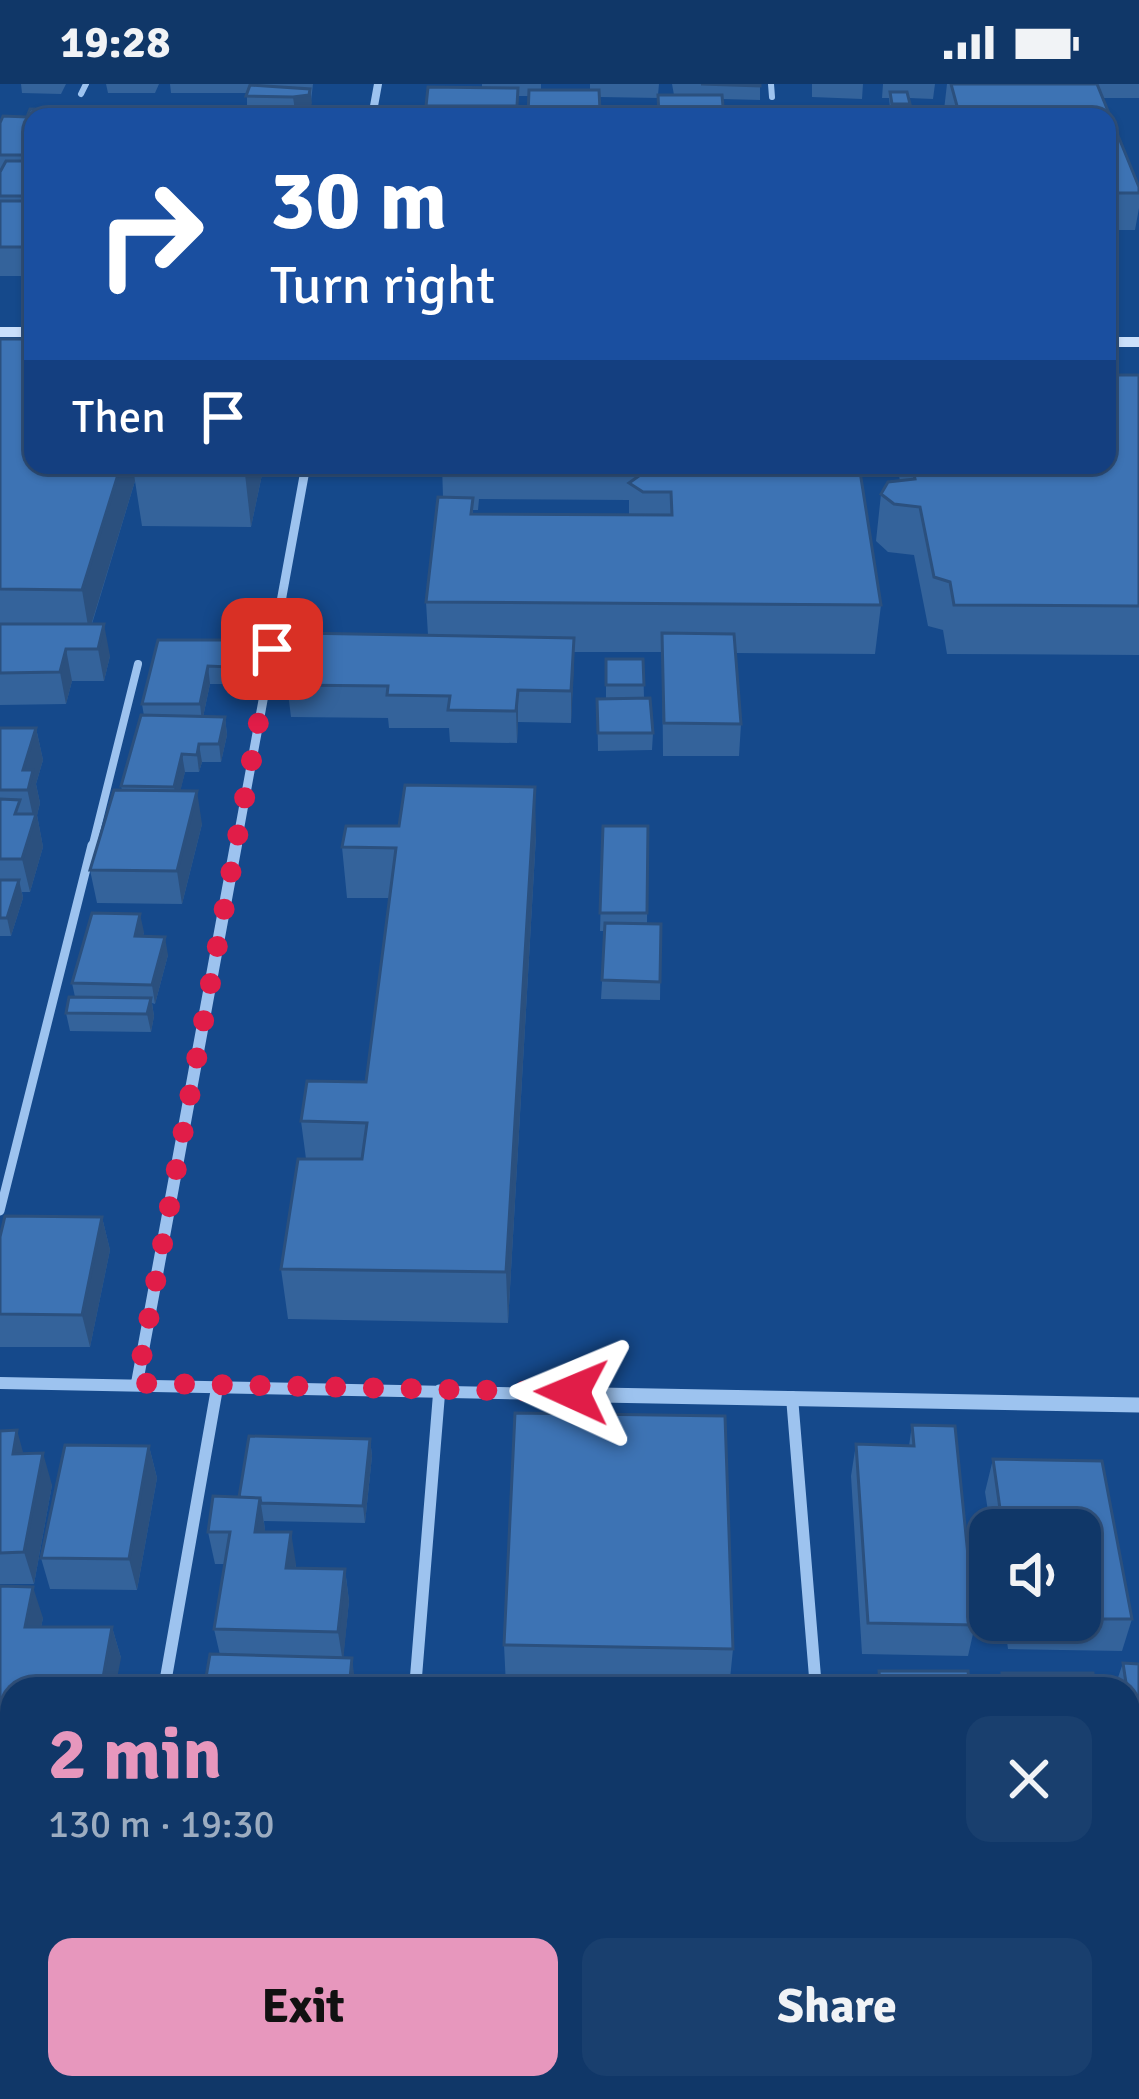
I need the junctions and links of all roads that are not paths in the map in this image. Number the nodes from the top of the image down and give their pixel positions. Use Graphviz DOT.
graph roads {
  1 [pos="86,84"];
  2 [pos="771,84"];
  3 [pos="81,94"];
  4 [pos="772,97"];
  5 [pos="304,474"];
  6 [pos="138,664"];
  7 [pos="0,1211"];
  8 [pos="0,1383"];
  9 [pos="137,1383"];
  10 [pos="218,1384"];
  11 [pos="439,1389"];
  12 [pos="792,1397"];
  13 [pos="1139,1405"];
  14 [pos="166,1677"];
  15 [pos="417,1677"];
  16 [pos="815,1677"];
  1 -- 3 [label="lane"];
  2 -- 4 [label="lane"];
  5 -- 9 [label="street"];
  6 -- 7 [label="lane"];
  8 -- 9 [label="street"];
  9 -- 10 [label="street"];
  10 -- 11 [label="street"];
  10 -- 14 [label="lane"];
  11 -- 12 [label="street"];
  11 -- 15 [label="lane"];
  12 -- 13 [label="street"];
  12 -- 16 [label="lane"];
}
